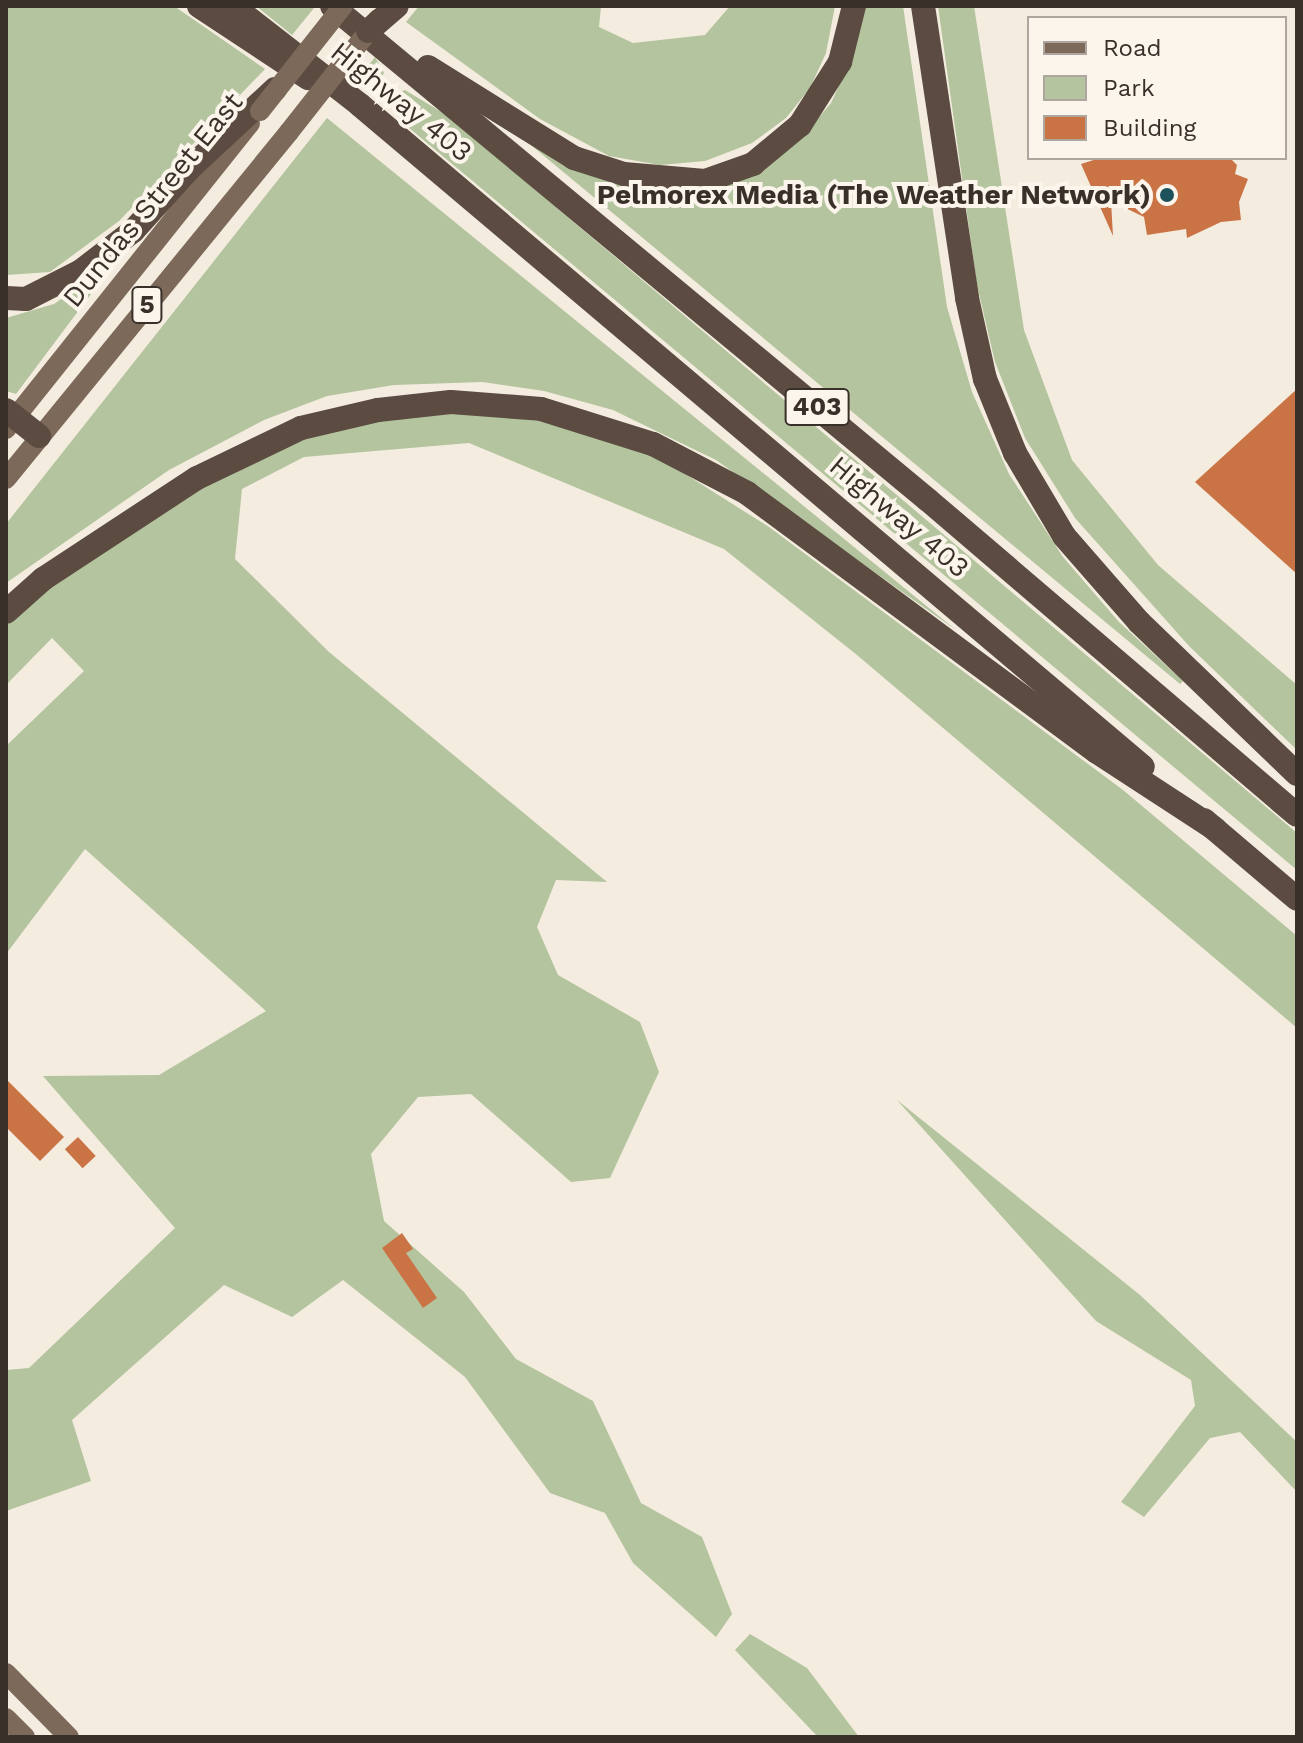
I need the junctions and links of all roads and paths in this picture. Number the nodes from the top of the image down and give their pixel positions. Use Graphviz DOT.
graph roads {
  1 [pos="199,6"];
  2 [pos="233,6"];
  3 [pos="332,6"];
  4 [pos="343,6"];
  5 [pos="388,6"];
  6 [pos="397,6"];
  7 [pos="854,6"];
  8 [pos="923,6"];
  9 [pos="368,31"];
  10 [pos="283,82"];
  11 [pos="360,105"];
  12 [pos="256,109"];
  13 [pos="6,298"];
  14 [pos="9,419"];
  15 [pos="39,436"];
  16 [pos="6,479"];
  17 [pos="6,612"];
  18 [pos="1297,774"];
  19 [pos="1297,815"];
  20 [pos="1215,829"];
  21 [pos="1297,899"];
  22 [pos="6,1673"];
  23 [pos="6,1718"];
  24 [pos="25,1737"];
  25 [pos="69,1737"];
  1 -- 11 [label="highway"];
  2 -- 11 [label="highway, Highway 403 / 403"];
  3 -- 7 [label="highway"];
  3 -- 19 [label="highway, Highway 403 / 403"];
  4 -- 10 [label="main road, Dundas Street East, bridge"];
  5 -- 9 [label="main road, 5, bridge"];
  6 -- 9 [label="highway, bridge"];
  8 -- 18 [label="highway"];
  9 -- 15 [label="main road, 5, bridge"];
  10 -- 12 [label="highway, bridge"];
  11 -- 20 [label="highway, Highway 403 / 403"];
  12 -- 13 [label="highway"];
  12 -- 14 [label="main road, Dundas Street East / 5"];
  14 -- 15 [label="highway"];
  15 -- 16 [label="main road, 5"];
  17 -- 20 [label="highway"];
  20 -- 21 [label="highway, Highway 403 / 403"];
  22 -- 25 [label="main road"];
  23 -- 24 [label="main road"];
}
